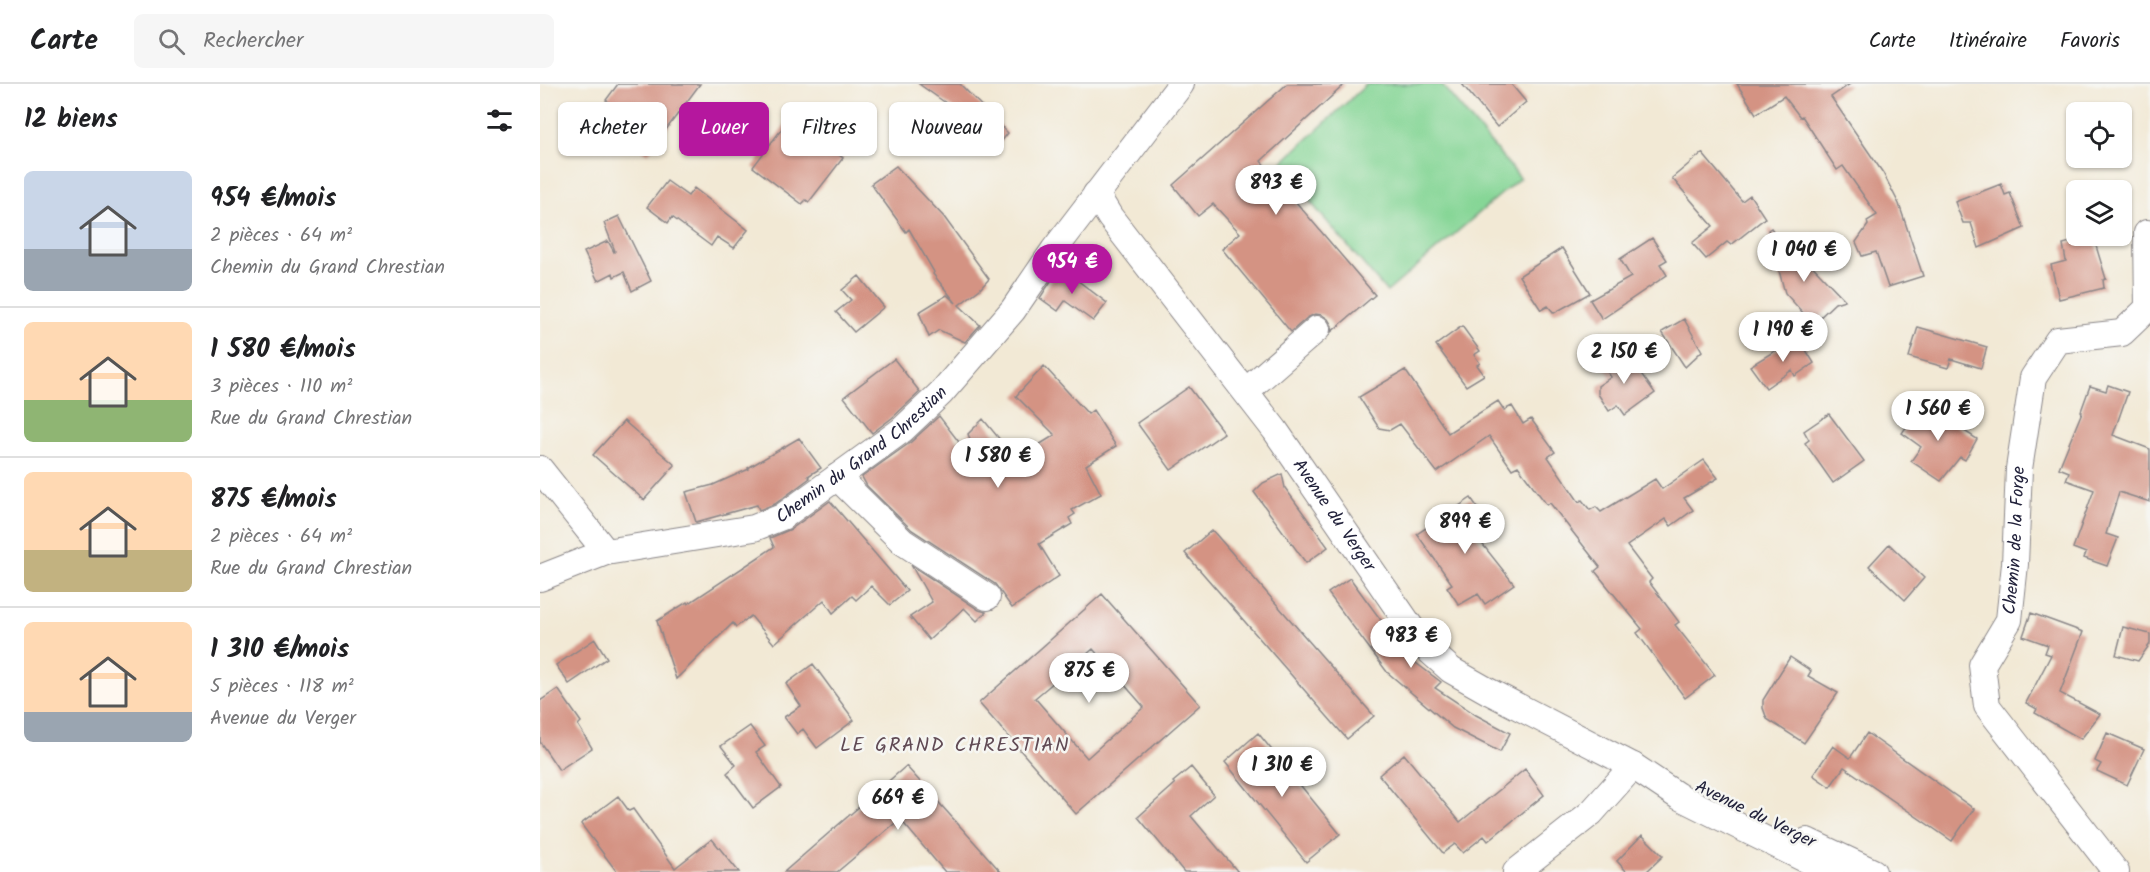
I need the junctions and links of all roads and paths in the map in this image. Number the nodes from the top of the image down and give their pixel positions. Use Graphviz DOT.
graph roads {
  1 [pos="1181,84"];
  2 [pos="1096,194"];
  3 [pos="2147,232"];
  4 [pos="1317,329"];
  5 [pos="1246,392"];
  6 [pos="540,469"];
  7 [pos="837,477"];
  8 [pos="606,552"];
  9 [pos="540,578"];
  10 [pos="987,597"];
  11 [pos="1633,766"];
  12 [pos="1516,872"];
  13 [pos="1831,872"];
  14 [pos="1874,872"];
  15 [pos="2116,872"];
  1 -- 2 [label="street, Chemin du Grand Chrestian"];
  2 -- 5 [label="street, Avenue du Verger"];
  2 -- 7 [label="street, Chemin du Grand Chrestian"];
  3 -- 15 [label="street, Chemin de la Forge"];
  4 -- 5 [label="street"];
  5 -- 11 [label="street, Avenue du Verger"];
  6 -- 8 [label="street"];
  7 -- 8 [label="street, Chemin du Grand Chrestian"];
  7 -- 10 [label="street"];
  8 -- 9 [label="street, Chemin du Grand Chrestian"];
  11 -- 12 [label="street"];
  11 -- 13 [label="street, Avenue du Verger"];
  11 -- 14 [label="street, Avenue du Verger"];
}
